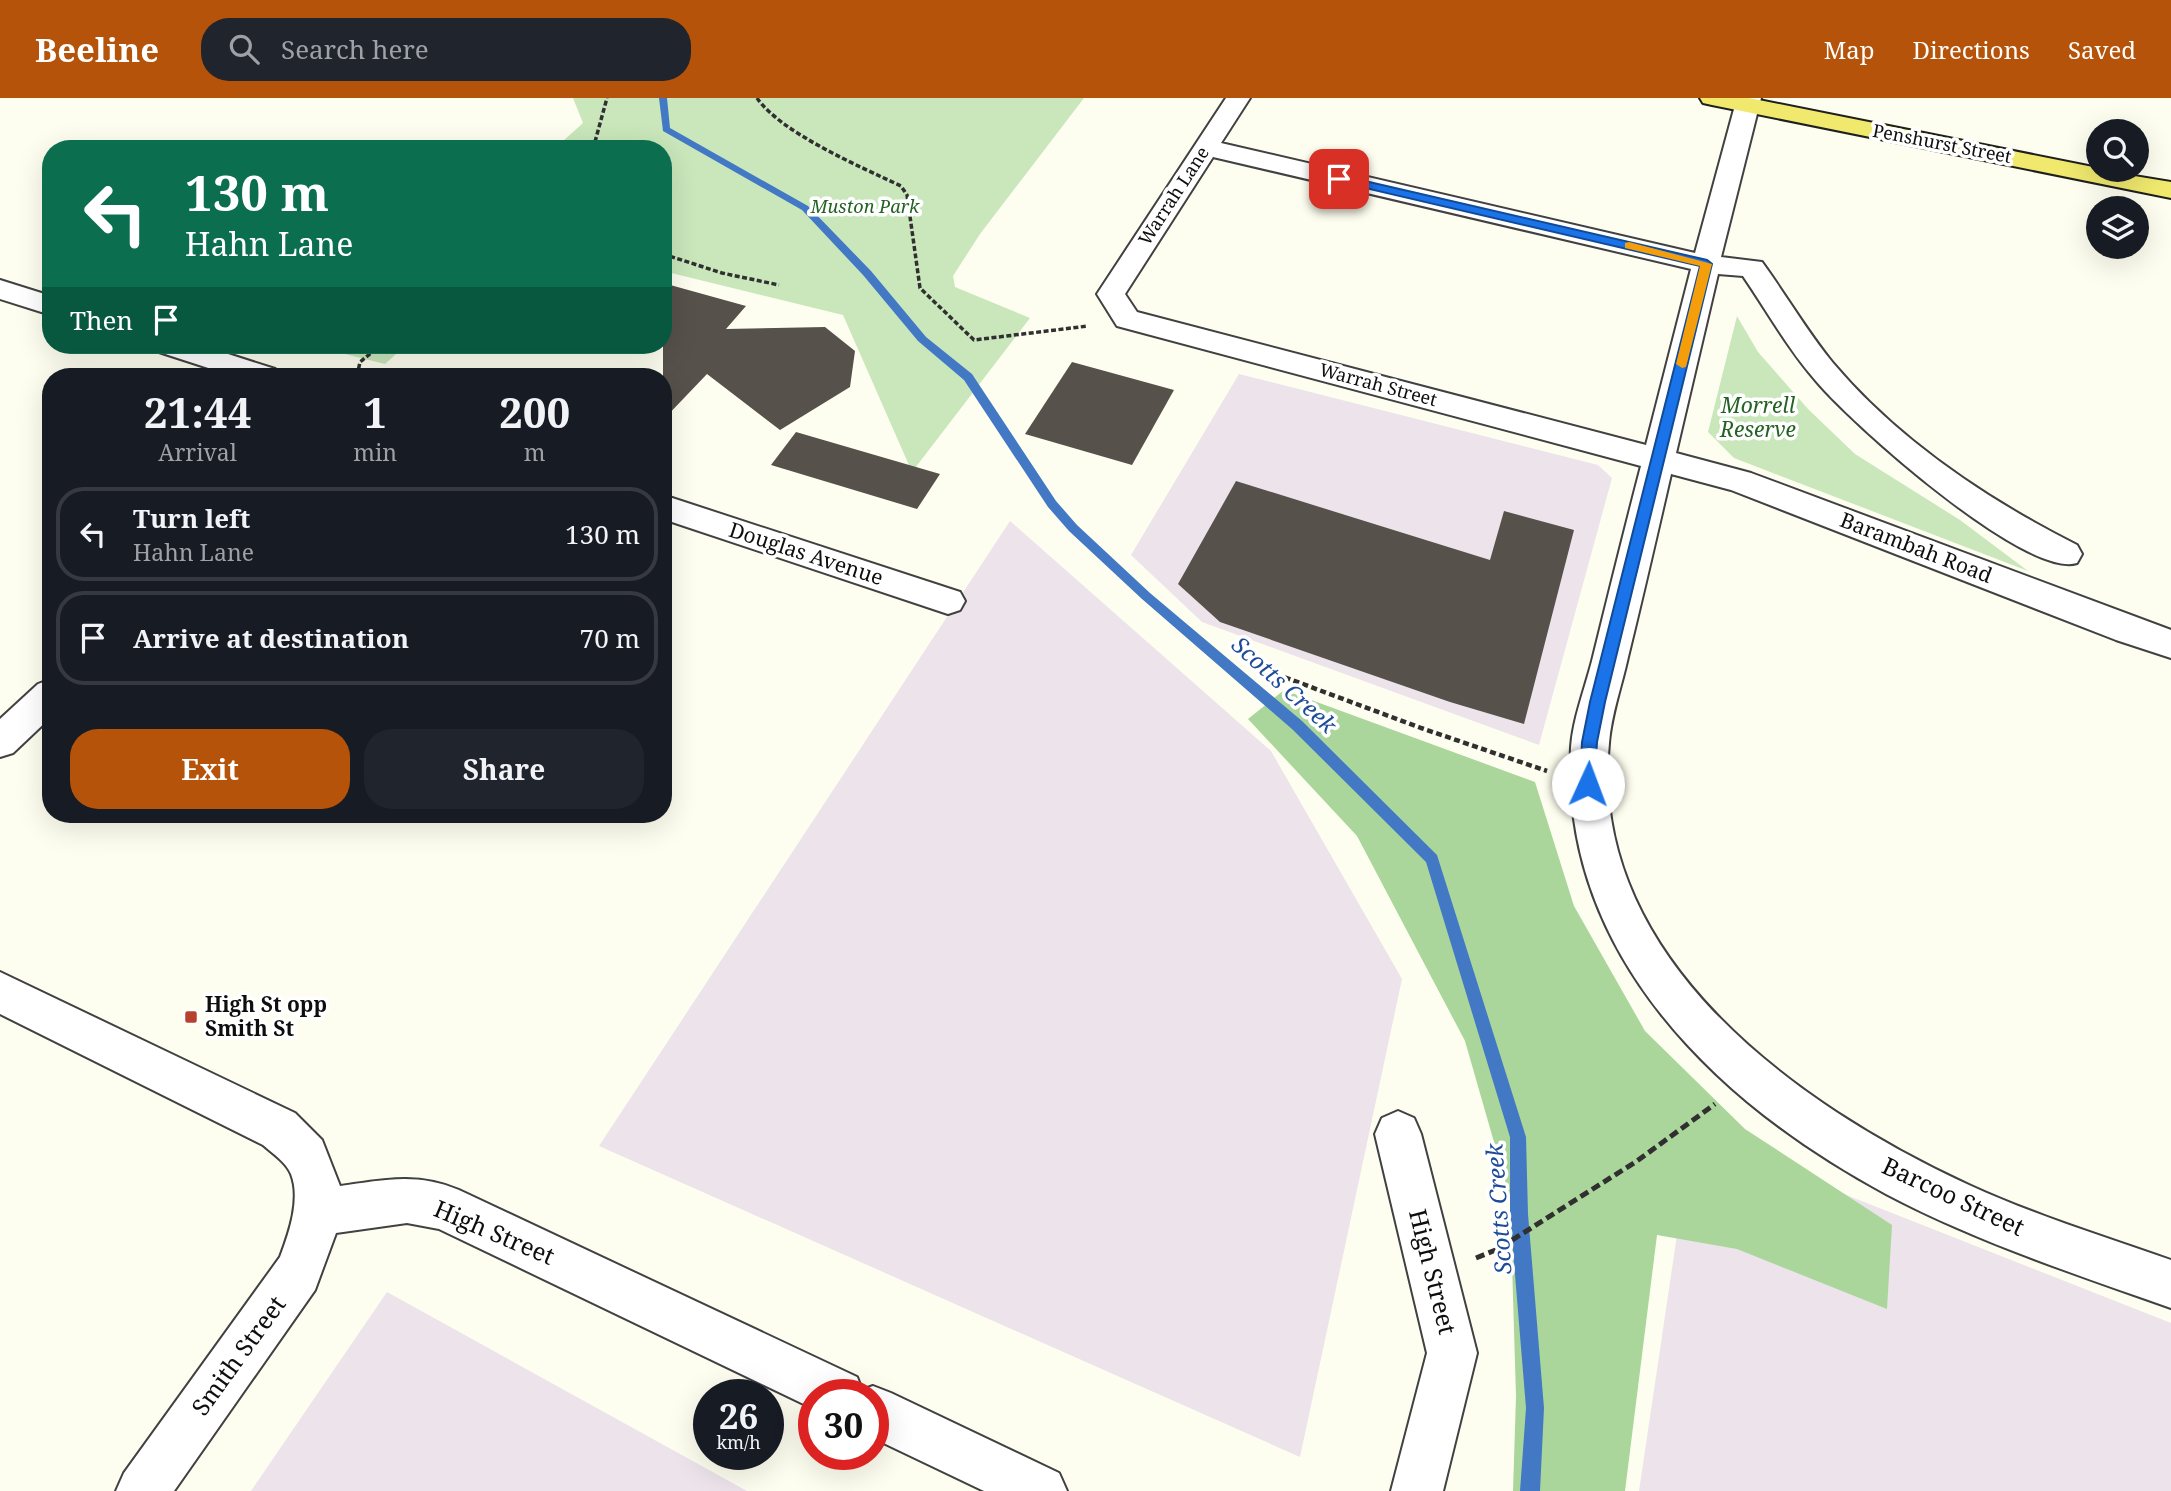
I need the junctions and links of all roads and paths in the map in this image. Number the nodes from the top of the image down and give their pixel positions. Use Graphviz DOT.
graph roads {
  1 [pos="607,98"];
  2 [pos="757,98"];
  3 [pos="1238,98"];
  4 [pos="1712,98"];
  5 [pos="1748,101"];
  6 [pos="595,140"];
  7 [pos="1204,148"];
  8 [pos="2171,190"];
  9 [pos="672,257"];
  10 [pos="1707,264"];
  11 [pos="779,285"];
  12 [pos="0,289"];
  13 [pos="42,303"];
  14 [pos="1119,307"];
  15 [pos="197,354"];
  16 [pos="370,354"];
  17 [pos="239,368"];
  18 [pos="359,368"];
  19 [pos="1659,458"];
  20 [pos="672,510"];
  21 [pos="2065,554"];
  22 [pos="948,600"];
  23 [pos="2171,644"];
  24 [pos="1249,664"];
  25 [pos="42,702"];
  26 [pos="0,742"];
  27 [pos="1588,784"];
  28 [pos="0,992"];
  29 [pos="1752,1076"];
  30 [pos="1398,1134"];
  31 [pos="317,1212"];
  32 [pos="1498,1249"];
  33 [pos="2171,1284"];
  34 [pos="805,1379"];
  35 [pos="889,1421"];
  36 [pos="988,1480"];
  37 [pos="142,1491"];
  38 [pos="1041,1491"];
  39 [pos="1417,1491"];
  1 -- 6 [label="path"];
  2 -- 14 [label="path"];
  3 -- 7 [label="street, Warrah Lane"];
  4 -- 5 [label="main road, Penshurst Street"];
  5 -- 8 [label="main road, Penshurst Street"];
  5 -- 10 [label="street, Barcoo Street"];
  7 -- 10 [label="street"];
  7 -- 14 [label="street, Warrah Lane"];
  9 -- 11 [label="path"];
  10 -- 19 [label="street, Barcoo Street"];
  10 -- 21 [label="street"];
  12 -- 13 [label="street"];
  14 -- 19 [label="street, Warrah Street"];
  15 -- 17 [label="street"];
  16 -- 18 [label="path"];
  19 -- 23 [label="street, Barambah Road"];
  19 -- 27 [label="street, Barcoo Street"];
  20 -- 22 [label="street, Douglas Avenue"];
  24 -- 27 [label="path"];
  25 -- 26 [label="street"];
  27 -- 29 [label="street, Barcoo Street"];
  28 -- 31 [label="street"];
  29 -- 32 [label="path"];
  29 -- 33 [label="street, Barcoo Street"];
  30 -- 39 [label="street, High Street"];
  31 -- 34 [label="street, High Street"];
  31 -- 37 [label="street, Smith Street"];
  35 -- 36 [label="street"];
  36 -- 38 [label="street"];
}
